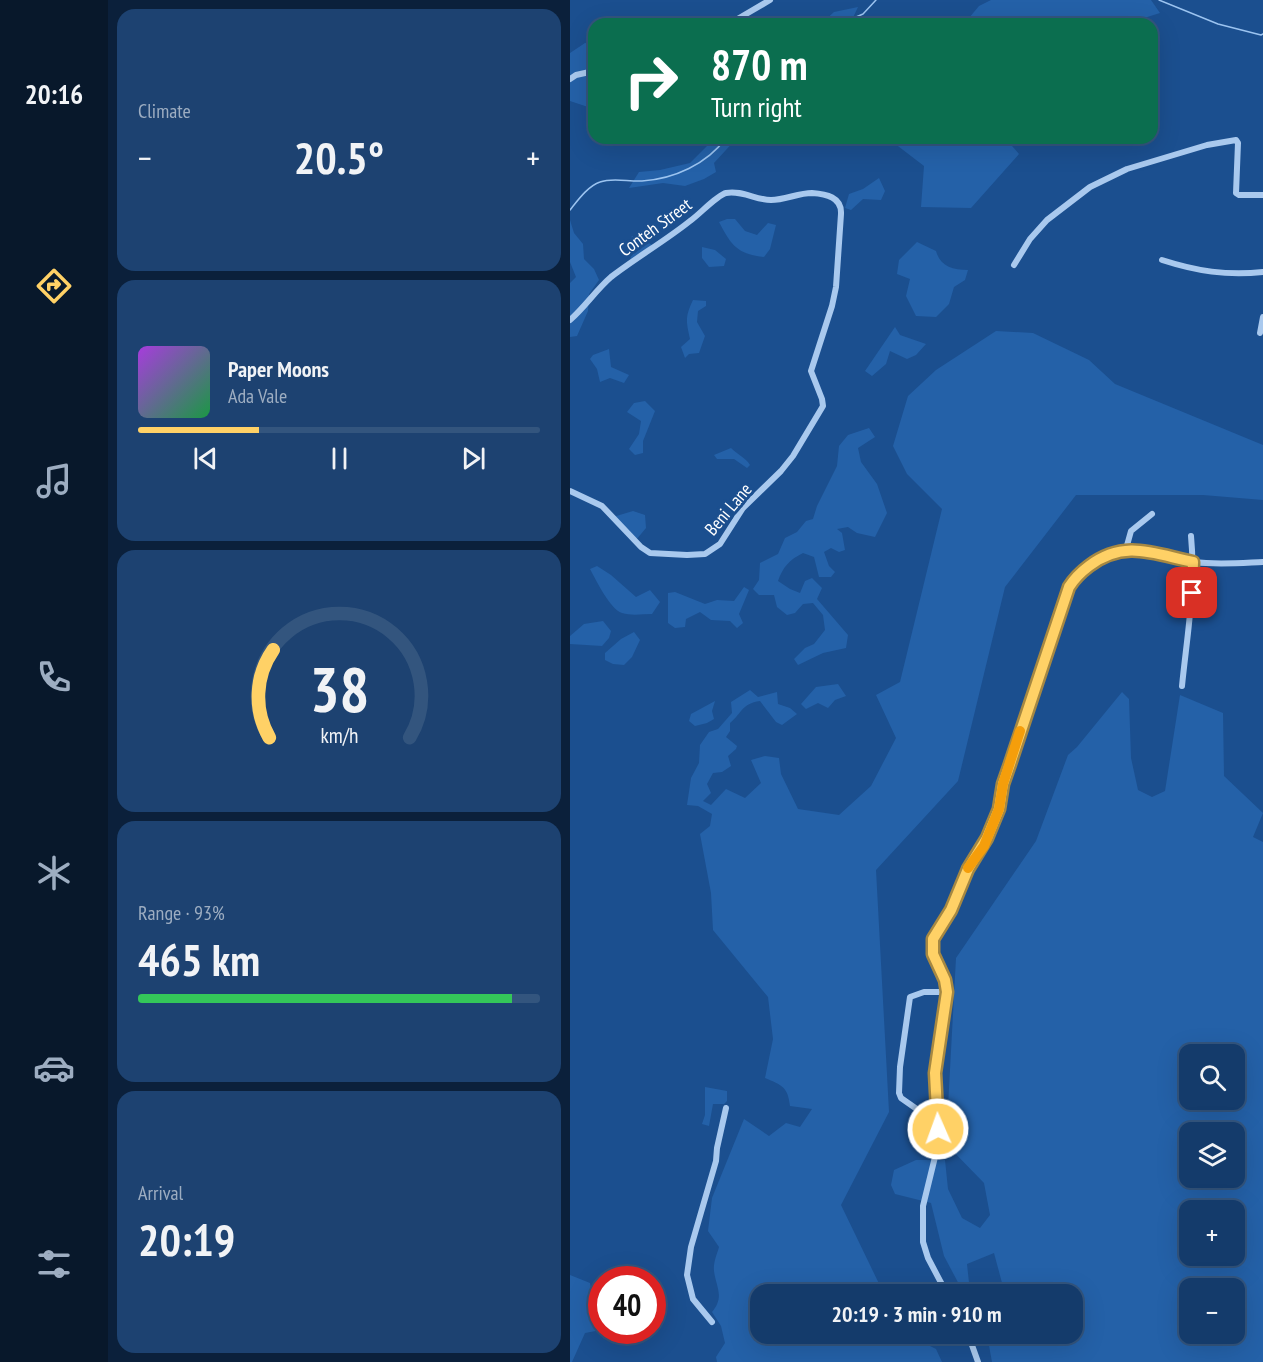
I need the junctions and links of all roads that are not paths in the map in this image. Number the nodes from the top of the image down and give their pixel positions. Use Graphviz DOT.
graph roads {
  1 [pos="770,0"];
  2 [pos="739,18"];
  3 [pos="588,72"];
  4 [pos="570,79"];
  5 [pos="1263,195"];
  6 [pos="1162,260"];
  7 [pos="1014,265"];
  8 [pos="1263,272"];
  9 [pos="1263,317"];
  10 [pos="570,320"];
  11 [pos="1260,333"];
  12 [pos="821,411"];
  13 [pos="570,491"];
  14 [pos="1152,514"];
  15 [pos="1191,536"];
  16 [pos="1126,549"];
  17 [pos="1193,562"];
  18 [pos="1263,562"];
  19 [pos="1182,687"];
  20 [pos="947,992"];
  21 [pos="726,1108"];
  22 [pos="938,1129"];
  23 [pos="942,1284"];
  24 [pos="712,1322"];
  25 [pos="972,1344"];
  26 [pos="978,1362"];
  1 -- 2 [label="street"];
  3 -- 4 [label="street"];
  5 -- 7 [label="street"];
  6 -- 8 [label="street"];
  9 -- 11 [label="street"];
  10 -- 12 [label="street, Conteh Street"];
  12 -- 13 [label="street, Beni Lane"];
  14 -- 16 [label="street"];
  15 -- 17 [label="street"];
  16 -- 17 [label="street"];
  16 -- 20 [label="street"];
  17 -- 18 [label="street"];
  17 -- 19 [label="street"];
  20 -- 22 [label="street"];
  20 -- 22 [label="street"];
  21 -- 24 [label="street"];
  22 -- 23 [label="street"];
  25 -- 26 [label="street"];
}
